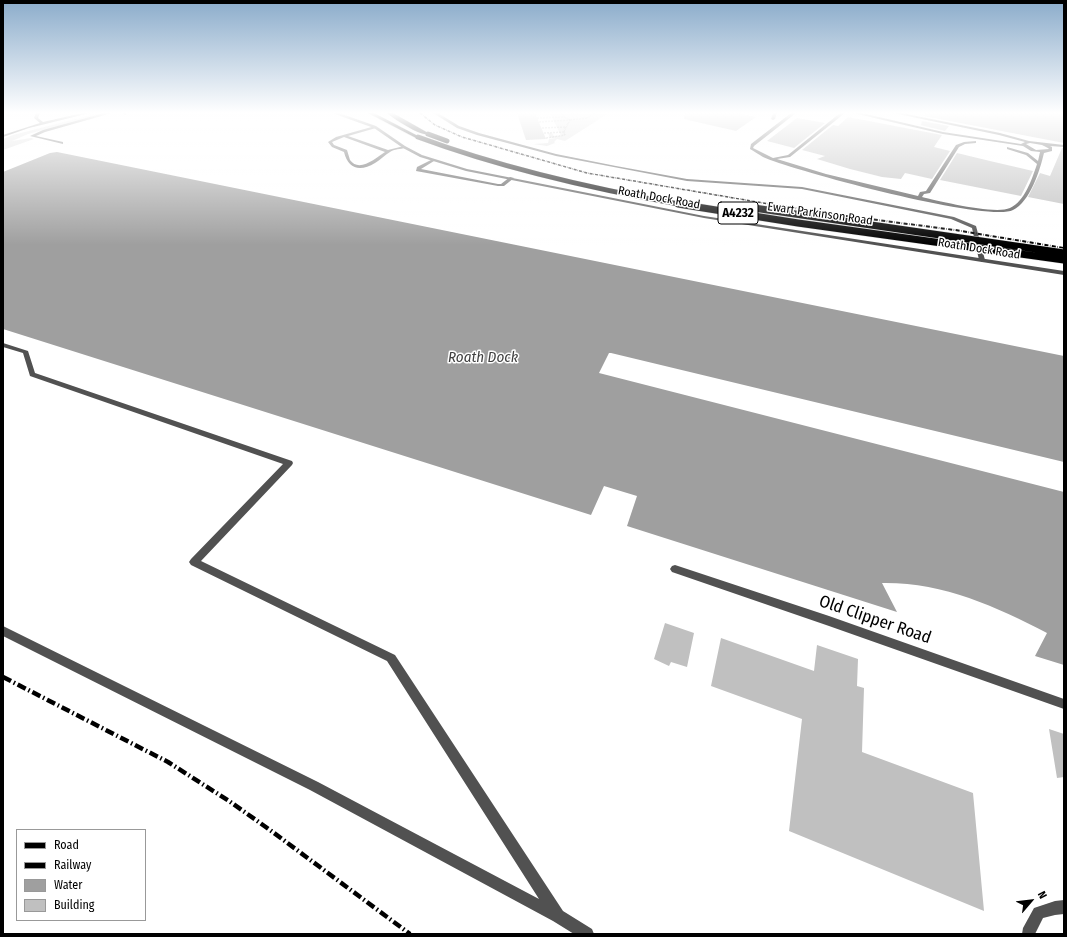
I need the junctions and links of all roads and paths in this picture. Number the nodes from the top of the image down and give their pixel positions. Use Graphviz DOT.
graph roads {
  1 [pos="347,157"];
  2 [pos="379,157"];
  3 [pos="426,157"];
  4 [pos="472,157"];
  5 [pos="496,157"];
  6 [pos="567,157"];
  7 [pos="787,157"];
  8 [pos="950,157"];
  9 [pos="1030,157"];
  10 [pos="1041,157"];
  11 [pos="768,158"];
  12 [pos="433,160"];
  13 [pos="1039,164"];
  14 [pos="691,173"];
  15 [pos="512,178"];
  16 [pos="687,180"];
  17 [pos="649,192"];
  18 [pos="919,198"];
  19 [pos="741,206"];
  20 [pos="1064,253"];
  21 [pos="982,260"];
  22 [pos="1064,260"];
  23 [pos="1064,273"];
  24 [pos="3,344"];
  25 [pos="675,569"];
  26 [pos="3,631"];
  27 [pos="1064,704"];
  28 [pos="1064,907"];
  29 [pos="558,916"];
  30 [pos="587,934"];
  31 [pos="1029,934"];
  1 -- 2 [label="street"];
  3 -- 12 [label="street, Roath Dock Road"];
  4 -- 22 [label="main road, Ewart Parkinson Road / A4232, bridge"];
  5 -- 17 [label="main road, bridge"];
  6 -- 16 [label="street"];
  7 -- 11 [label="street"];
  8 -- 18 [label="street"];
  9 -- 13 [label="street"];
  10 -- 13 [label="street"];
  11 -- 18 [label="street"];
  12 -- 15 [label="street, Roath Dock Road"];
  12 -- 15 [label="street"];
  13 -- 18 [label="street"];
  14 -- 16 [label="street"];
  15 -- 21 [label="street, Roath Dock Road"];
  16 -- 21 [label="street"];
  19 -- 20 [label="main road, Ewart Parkinson Road / A4232, bridge"];
  21 -- 23 [label="street, Roath Dock Road"];
  24 -- 29 [label="street"];
  25 -- 27 [label="street, Old Clipper Road"];
  26 -- 29 [label="street"];
  28 -- 31 [label="street"];
  29 -- 30 [label="street"];
}
